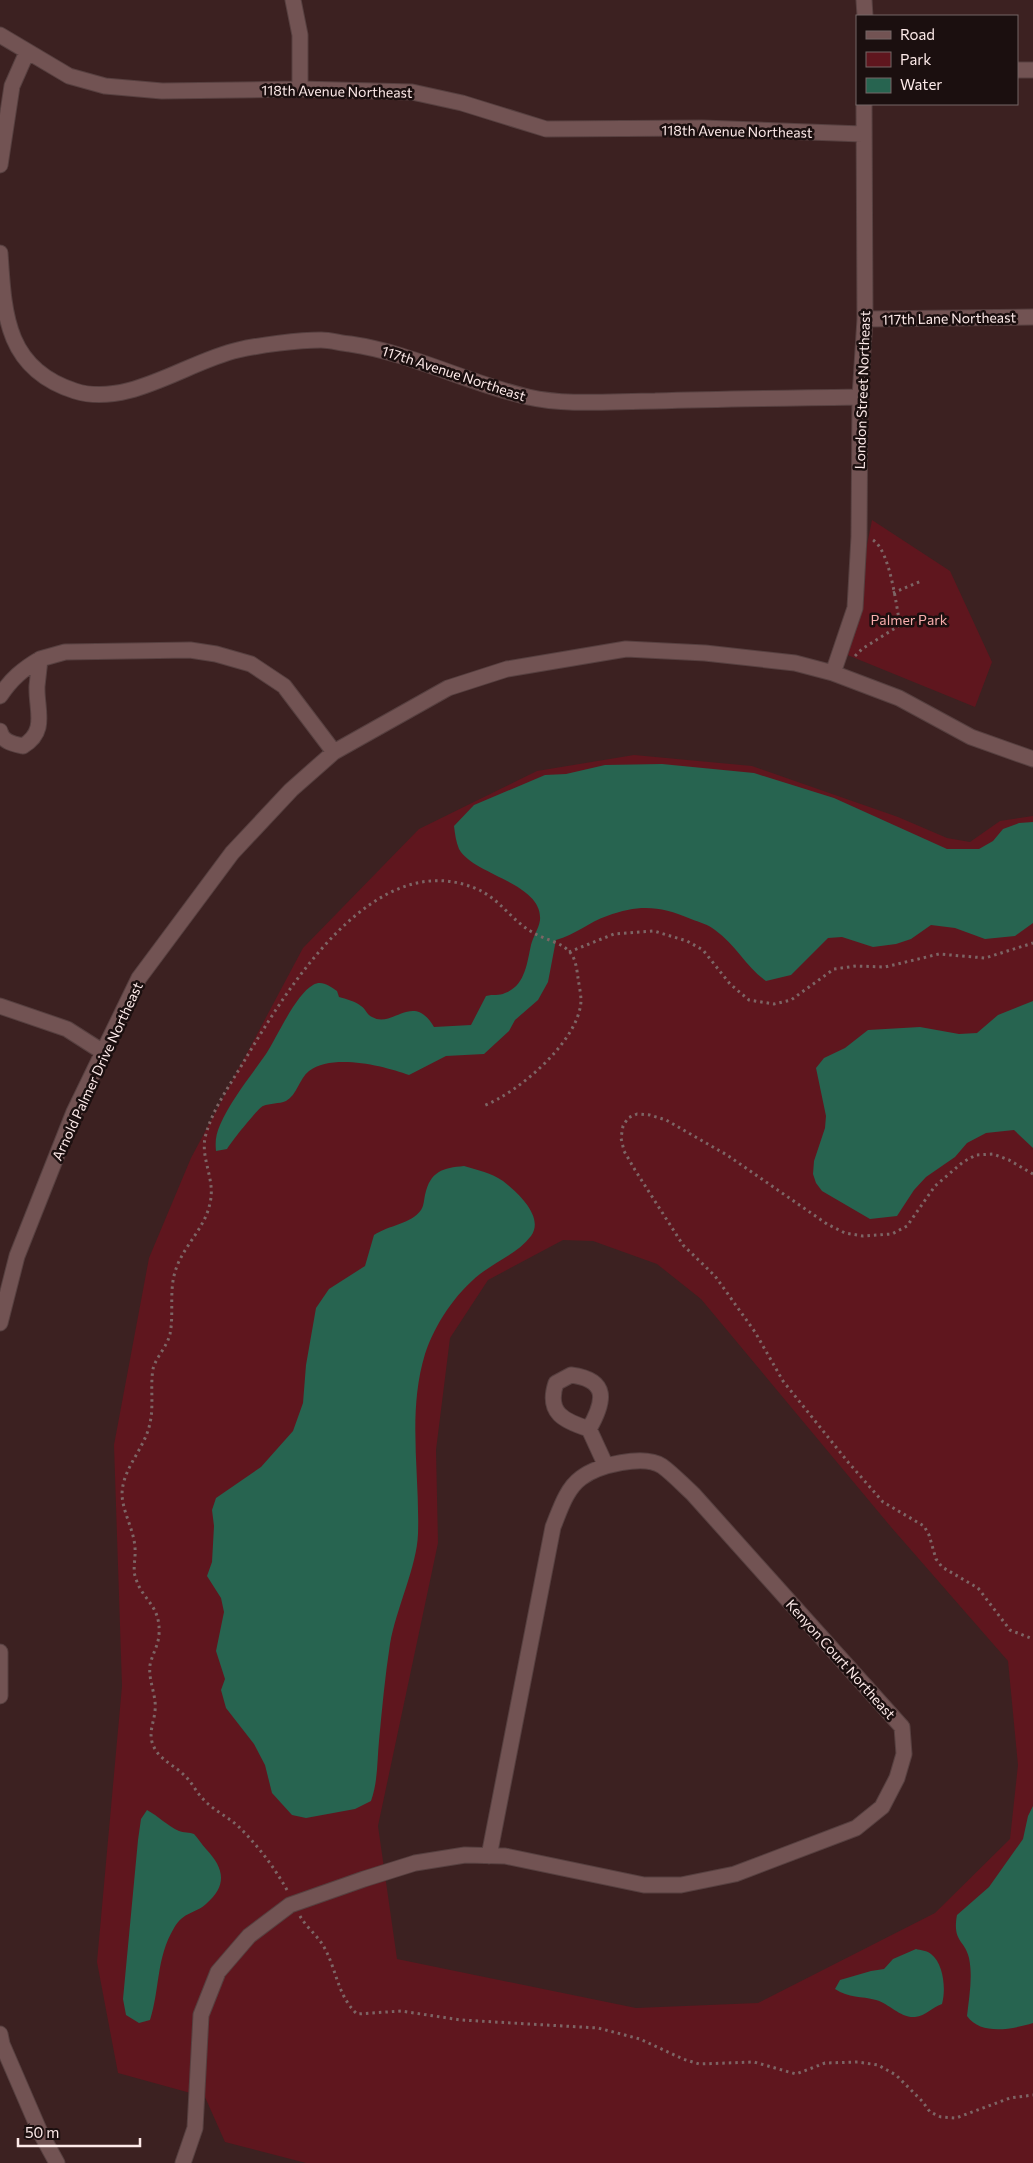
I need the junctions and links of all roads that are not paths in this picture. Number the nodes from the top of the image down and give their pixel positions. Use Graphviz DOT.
graph roads {
  1 [pos="293,0"];
  2 [pos="864,0"];
  3 [pos="864,15"];
  4 [pos="0,35"];
  5 [pos="26,52"];
  6 [pos="1018,70"];
  7 [pos="1033,70"];
  8 [pos="300,89"];
  9 [pos="864,105"];
  10 [pos="862,134"];
  11 [pos="0,165"];
  12 [pos="0,253"];
  13 [pos="1033,317"];
  14 [pos="865,319"];
  15 [pos="860,397"];
  16 [pos="40,659"];
  17 [pos="833,673"];
  18 [pos="0,696"];
  19 [pos="0,731"];
  20 [pos="334,752"];
  21 [pos="1033,759"];
  22 [pos="0,1006"];
  23 [pos="104,1052"];
  24 [pos="0,1324"];
  25 [pos="589,1429"];
  26 [pos="606,1466"];
  27 [pos="0,1652"];
  28 [pos="0,1696"];
  29 [pos="489,1856"];
  30 [pos="0,2034"];
  31 [pos="57,2163"];
  32 [pos="183,2163"];
  1 -- 8 [label="street"];
  2 -- 3 [label="street"];
  4 -- 5 [label="street, 118th Avenue Northeast"];
  5 -- 8 [label="street, 118th Avenue Northeast"];
  5 -- 11 [label="street"];
  6 -- 7 [label="street"];
  8 -- 10 [label="street, 118th Avenue Northeast"];
  9 -- 10 [label="street, London Street Northeast"];
  10 -- 14 [label="street, London Street Northeast"];
  12 -- 15 [label="street, 117th Avenue Northeast"];
  13 -- 14 [label="street, 117th Lane Northeast"];
  14 -- 15 [label="street, London Street Northeast"];
  15 -- 17 [label="street, London Street Northeast"];
  16 -- 18 [label="street"];
  16 -- 19 [label="street"];
  16 -- 20 [label="street"];
  17 -- 20 [label="street, Arnold Palmer Drive Northeast"];
  17 -- 21 [label="street, Arnold Palmer Drive Northeast"];
  20 -- 23 [label="street, Arnold Palmer Drive Northeast"];
  22 -- 23 [label="street"];
  23 -- 24 [label="street, Arnold Palmer Drive Northeast"];
  25 -- 26 [label="street"];
  26 -- 29 [label="street, Kenyon Court Northeast"];
  26 -- 29 [label="street, Kenyon Court Northeast"];
  27 -- 28 [label="street"];
  29 -- 32 [label="street, Kenyon Court Northeast"];
  30 -- 31 [label="street"];
}
